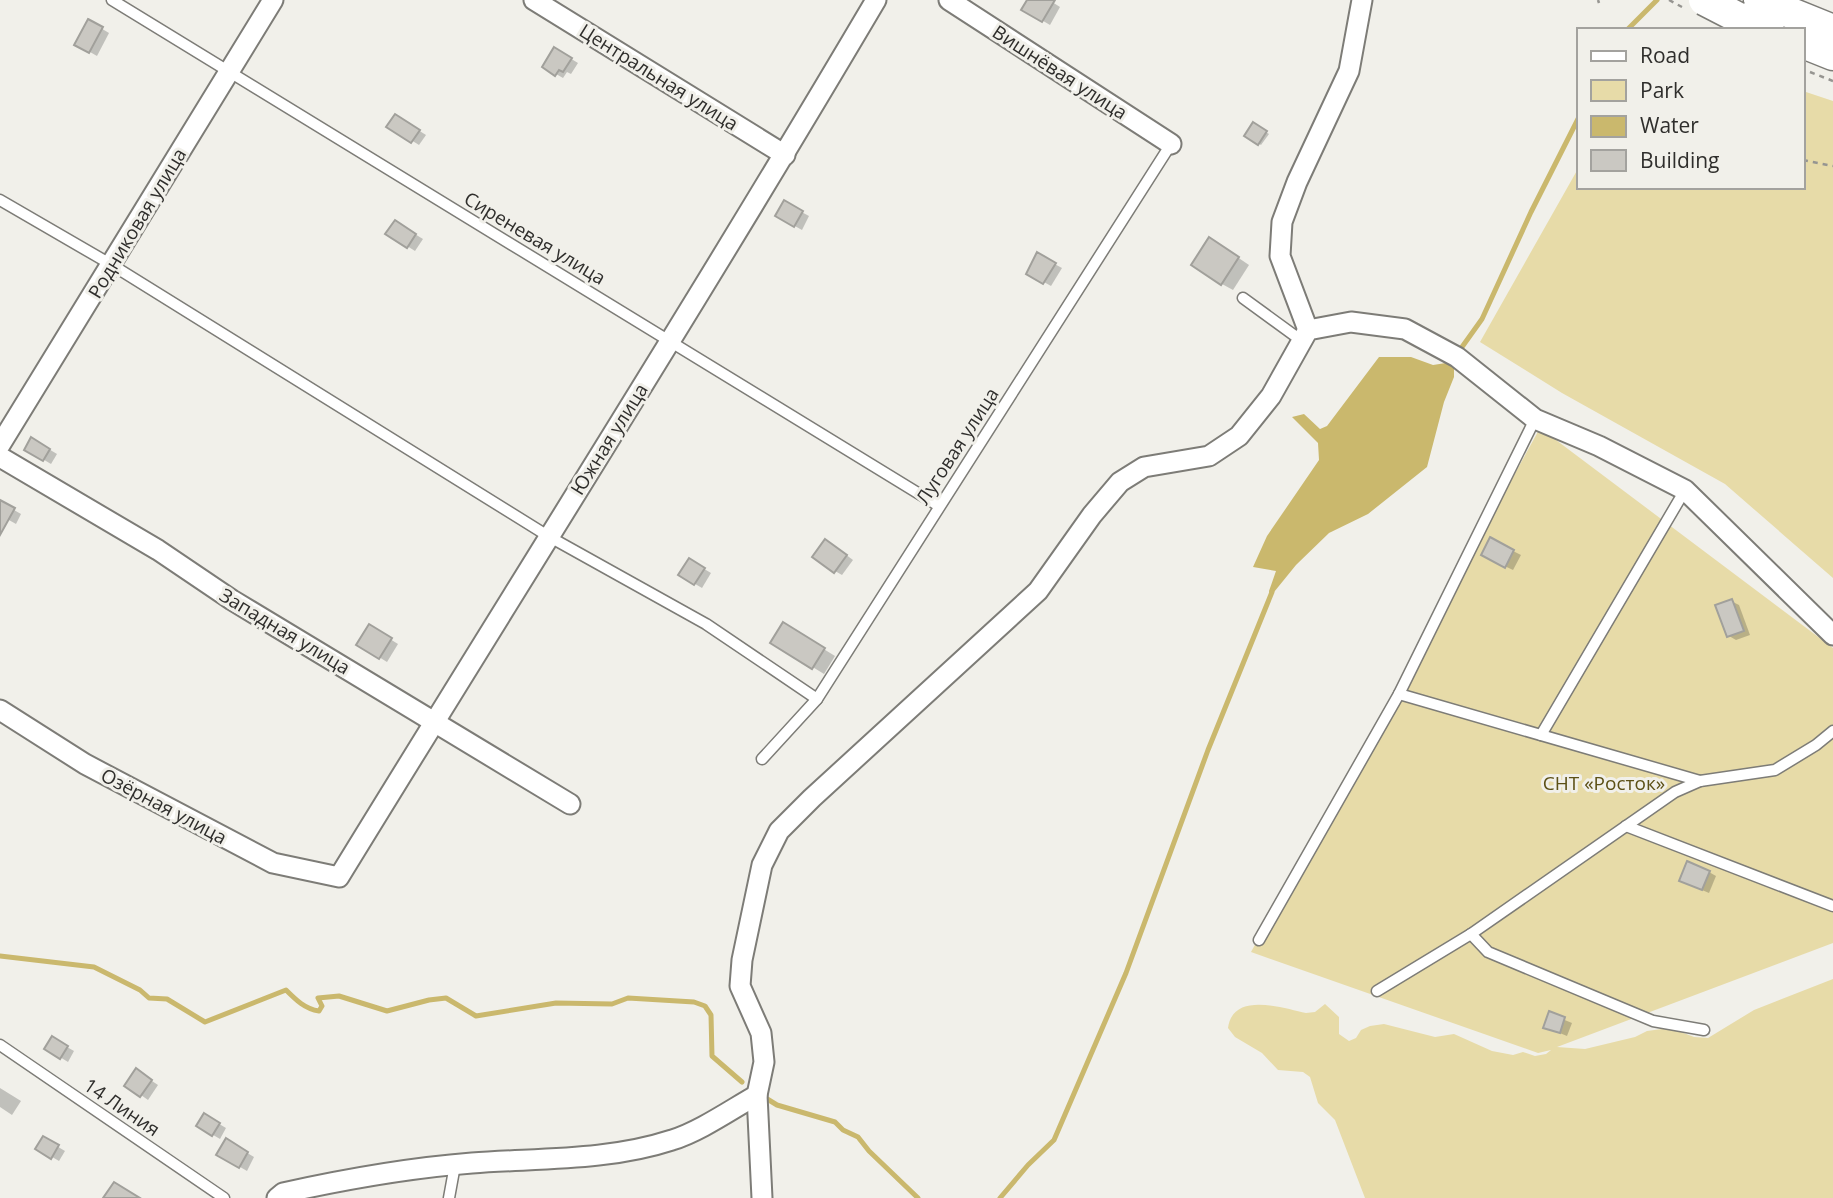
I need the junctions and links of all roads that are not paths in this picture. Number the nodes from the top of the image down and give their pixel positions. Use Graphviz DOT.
graph roads {
  1 [pos="112,0"];
  2 [pos="273,0"];
  3 [pos="534,0"];
  4 [pos="876,0"];
  5 [pos="949,0"];
  6 [pos="1704,0"];
  7 [pos="1361,1"];
  8 [pos="1748,9"];
  9 [pos="1767,28"];
  10 [pos="1833,30"];
  11 [pos="1805,44"];
  12 [pos="1833,55"];
  13 [pos="228,72"];
  14 [pos="1171,144"];
  15 [pos="785,155"];
  16 [pos="0,200"];
  17 [pos="112,265"];
  18 [pos="1243,298"];
  19 [pos="1305,336"];
  20 [pos="671,341"];
  21 [pos="1535,419"];
  22 [pos="0,445"];
  23 [pos="0,457"];
  24 [pos="1685,490"];
  25 [pos="939,506"];
  26 [pos="548,536"];
  27 [pos="1833,635"];
  28 [pos="1399,694"];
  29 [pos="817,699"];
  30 [pos="0,710"];
  31 [pos="435,721"];
  32 [pos="1833,731"];
  33 [pos="1541,736"];
  34 [pos="762,759"];
  35 [pos="1700,781"];
  36 [pos="570,804"];
  37 [pos="1626,826"];
  38 [pos="340,877"];
  39 [pos="1833,906"];
  40 [pos="1471,934"];
  41 [pos="1259,940"];
  42 [pos="1377,991"];
  43 [pos="1704,1030"];
  44 [pos="0,1045"];
  45 [pos="757,1095"];
  46 [pos="455,1165"];
  47 [pos="224,1198"];
  48 [pos="276,1198"];
  49 [pos="449,1198"];
  50 [pos="762,1198"];
  1 -- 13 [label="lane, Сиреневая улица"];
  2 -- 13 [label="street, Родниковая улица"];
  3 -- 15 [label="street, Центральная улица"];
  4 -- 15 [label="street, Южная улица"];
  5 -- 14 [label="street, Вишнёвая улица"];
  6 -- 8 [label="main road, bridge"];
  7 -- 19 [label="street"];
  8 -- 9 [label="main road"];
  8 -- 10 [label="main road"];
  11 -- 12 [label="main road"];
  13 -- 17 [label="street, Родниковая улица"];
  13 -- 20 [label="lane, Сиреневая улица"];
  14 -- 25 [label="lane, Луговая улица"];
  15 -- 20 [label="street, Южная улица"];
  16 -- 17 [label="lane"];
  17 -- 22 [label="street, Родниковая улица"];
  17 -- 26 [label="lane"];
  18 -- 19 [label="lane"];
  19 -- 21 [label="street"];
  19 -- 45 [label="street"];
  20 -- 25 [label="lane, Сиреневая улица"];
  20 -- 26 [label="street, Южная улица"];
  21 -- 24 [label="street"];
  21 -- 28 [label="lane"];
  23 -- 31 [label="street, Западная улица"];
  24 -- 27 [label="street"];
  24 -- 33 [label="lane"];
  25 -- 29 [label="lane, Луговая улица"];
  26 -- 29 [label="lane"];
  26 -- 31 [label="street, Южная улица"];
  28 -- 33 [label="lane"];
  28 -- 41 [label="lane"];
  29 -- 34 [label="lane, Луговая улица"];
  30 -- 38 [label="street, Озёрная улица"];
  31 -- 36 [label="street, Западная улица"];
  31 -- 38 [label="street, Южная улица"];
  32 -- 35 [label="lane"];
  33 -- 35 [label="lane"];
  35 -- 37 [label="lane"];
  37 -- 39 [label="lane"];
  37 -- 40 [label="lane"];
  40 -- 42 [label="lane"];
  40 -- 43 [label="lane"];
  44 -- 47 [label="lane, 14 Линия"];
  45 -- 46 [label="street"];
  45 -- 50 [label="street"];
  46 -- 48 [label="street"];
  46 -- 49 [label="lane"];
}
